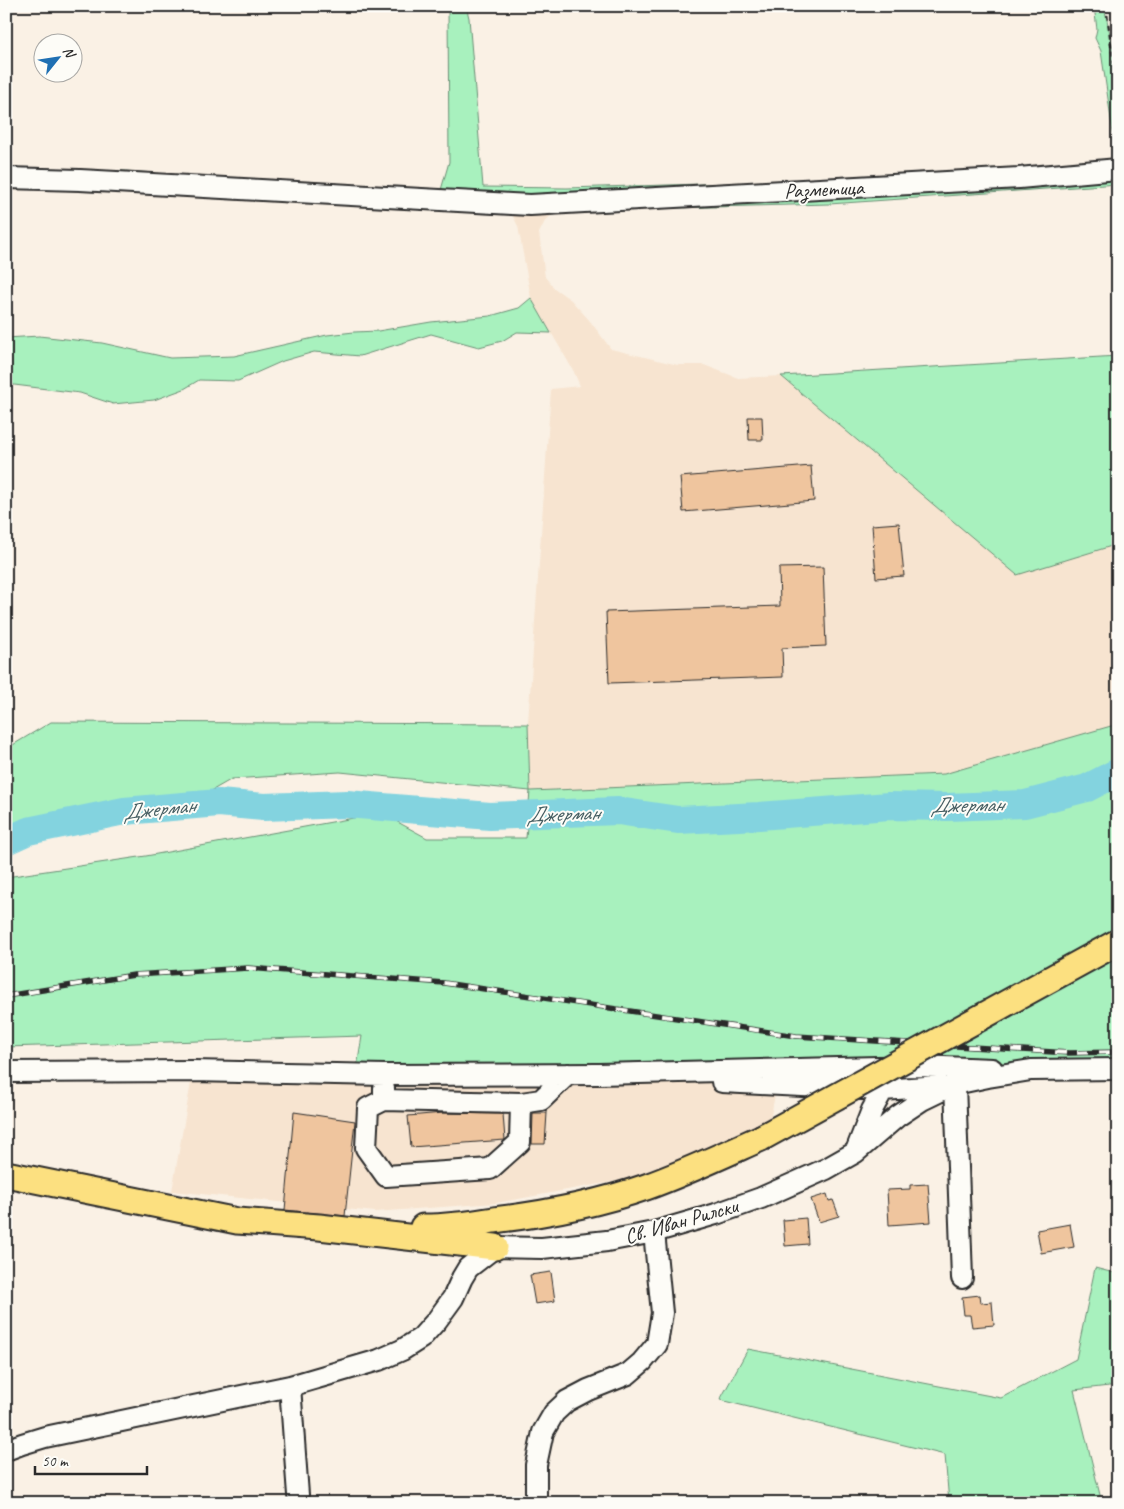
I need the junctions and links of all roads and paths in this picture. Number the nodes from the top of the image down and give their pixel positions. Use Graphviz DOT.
graph roads {
  1 [pos="1106,6"];
  2 [pos="1118,97"];
  3 [pos="1118,169"];
  4 [pos="6,178"];
  5 [pos="1118,942"];
  6 [pos="919,1066"];
  7 [pos="1031,1070"];
  8 [pos="1118,1070"];
  9 [pos="6,1072"];
  10 [pos="568,1074"];
  11 [pos="599,1074"];
  12 [pos="385,1075"];
  13 [pos="955,1084"];
  14 [pos="883,1090"];
  15 [pos="384,1100"];
  16 [pos="521,1103"];
  17 [pos="856,1152"];
  18 [pos="6,1173"];
  19 [pos="513,1218"];
  20 [pos="319,1227"];
  21 [pos="654,1232"];
  22 [pos="495,1247"];
  23 [pos="962,1278"];
  24 [pos="290,1386"];
  25 [pos="6,1450"];
  26 [pos="298,1495"];
  27 [pos="536,1503"];
  1 -- 2 [label="path"];
  3 -- 4 [label="street, Разметица"];
  5 -- 19 [label="main road, bridge"];
  6 -- 7 [label="street"];
  6 -- 11 [label="street"];
  6 -- 14 [label="street"];
  7 -- 8 [label="street, Св. Иван Рилски"];
  7 -- 13 [label="street, Св. Иван Рилски"];
  9 -- 12 [label="street"];
  10 -- 11 [label="street"];
  10 -- 12 [label="street"];
  10 -- 16 [label="street"];
  11 -- 14 [label="street"];
  12 -- 15 [label="street"];
  13 -- 14 [label="street"];
  13 -- 17 [label="street, Св. Иван Рилски"];
  13 -- 23 [label="street"];
  14 -- 17 [label="street"];
  15 -- 16 [label="street"];
  15 -- 16 [label="street"];
  17 -- 21 [label="street, Св. Иван Рилски"];
  18 -- 20 [label="main road"];
  19 -- 20 [label="main road"];
  19 -- 22 [label="main road"];
  20 -- 22 [label="main road"];
  21 -- 22 [label="street, Св. Иван Рилски"];
  21 -- 27 [label="street"];
  22 -- 24 [label="street"];
  24 -- 25 [label="street"];
  24 -- 26 [label="street"];
}
